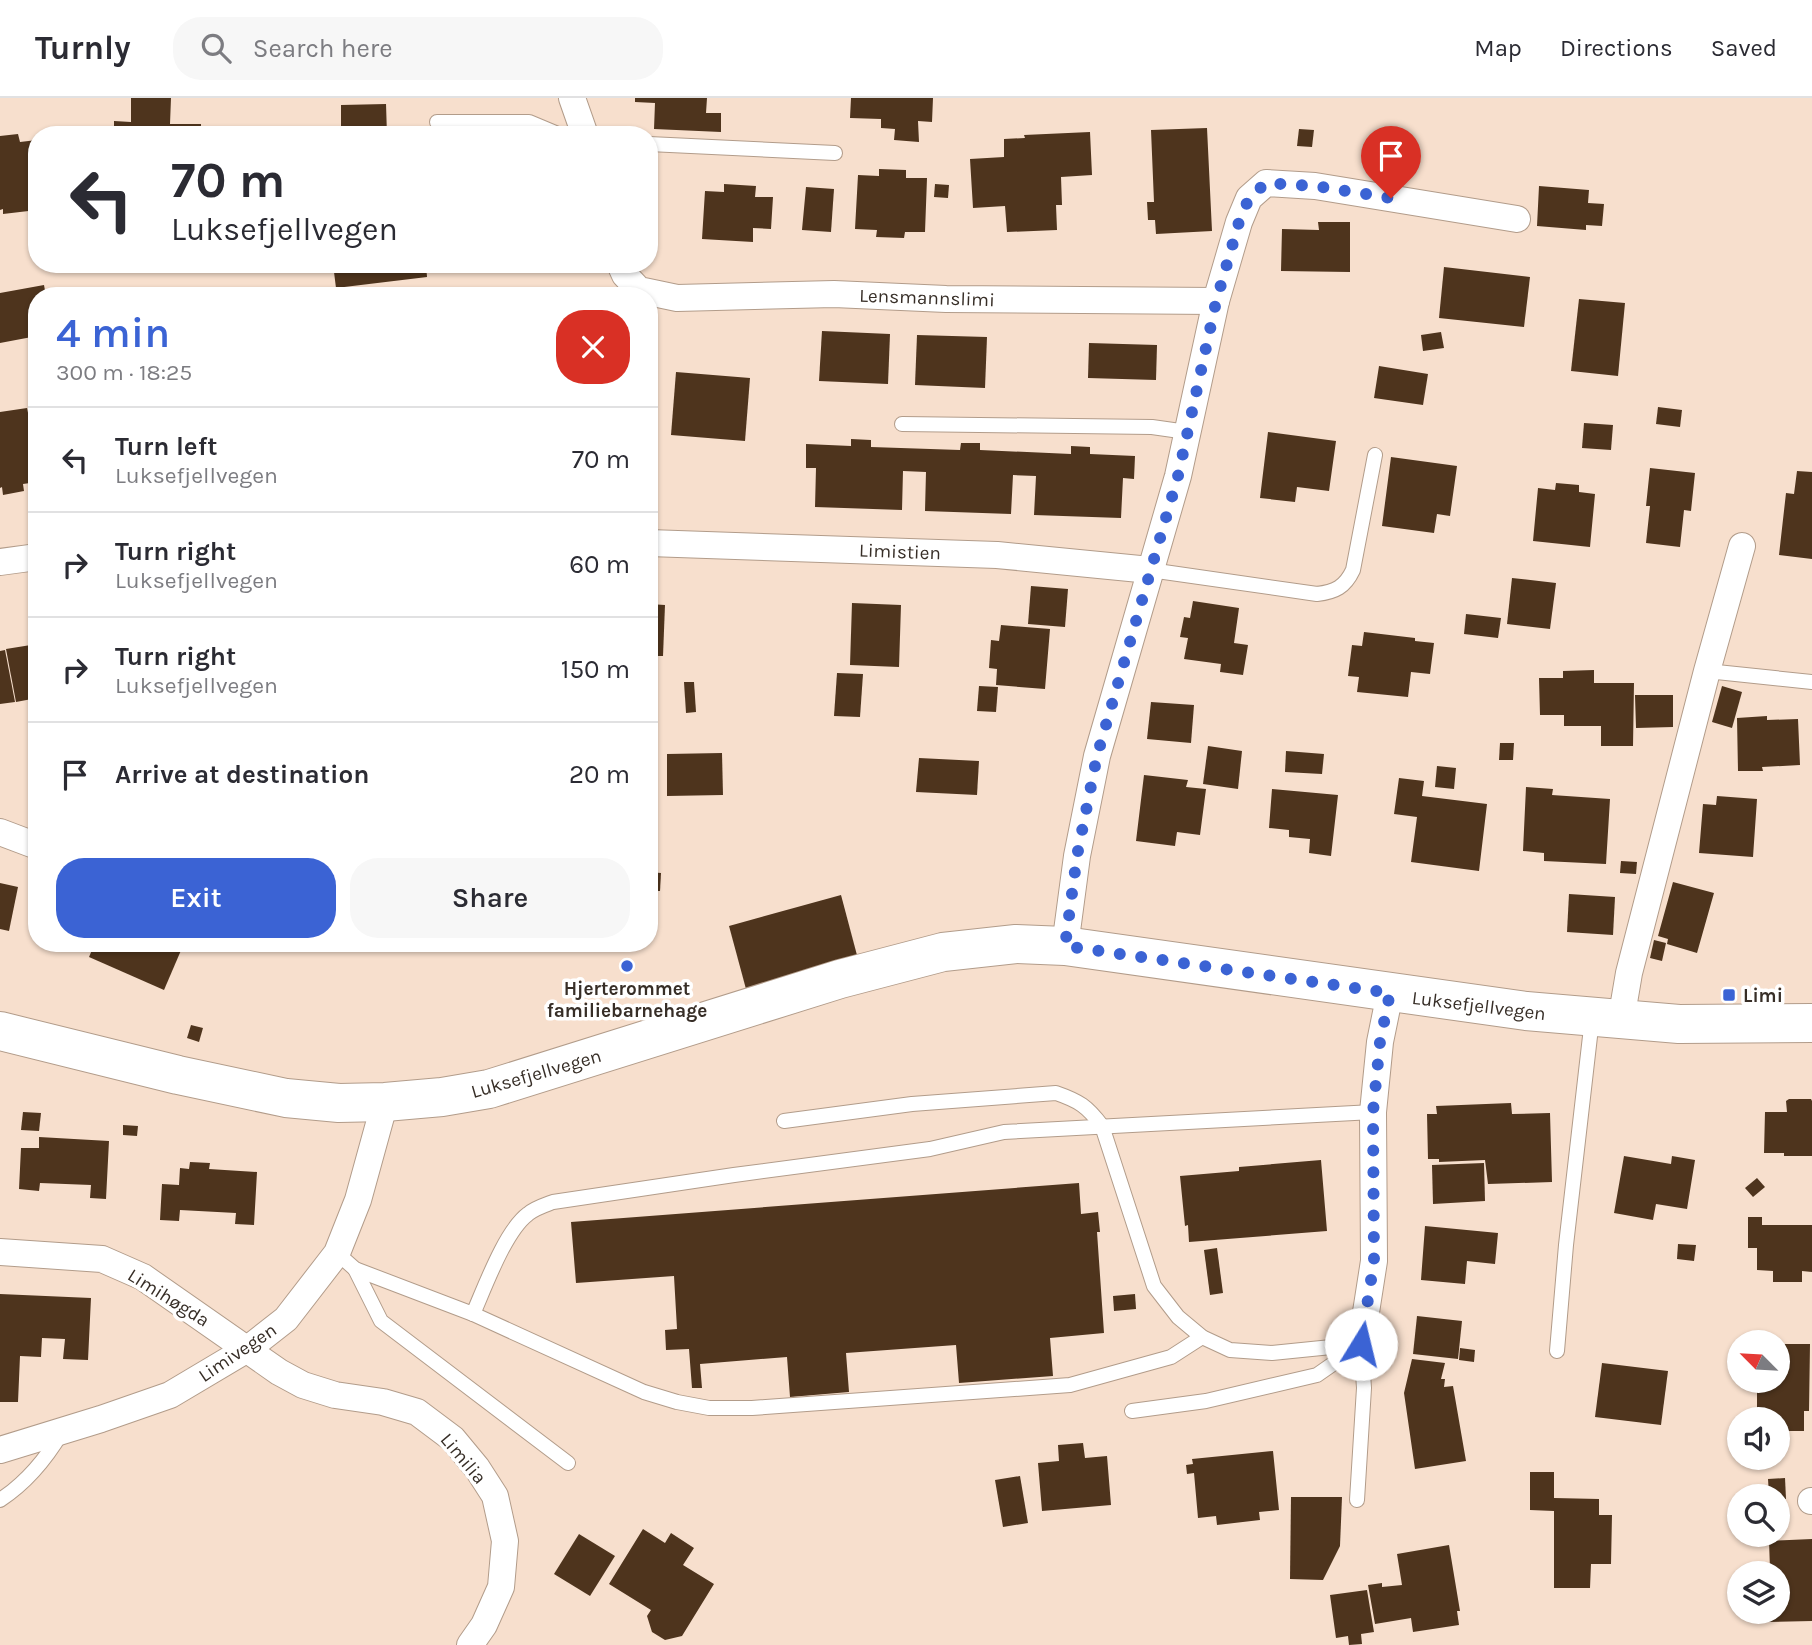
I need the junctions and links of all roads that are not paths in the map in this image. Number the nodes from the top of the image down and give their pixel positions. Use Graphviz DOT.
graph roads {
  1 [pos="572,98"];
  2 [pos="437,122"];
  3 [pos="539,126"];
  4 [pos="582,126"];
  5 [pos="658,144"];
  6 [pos="835,153"];
  7 [pos="1517,219"];
  8 [pos="658,296"];
  9 [pos="1216,302"];
  10 [pos="902,424"];
  11 [pos="1187,432"];
  12 [pos="1375,455"];
  13 [pos="658,542"];
  14 [pos="1742,546"];
  15 [pos="28,558"];
  16 [pos="0,562"];
  17 [pos="1150,570"];
  18 [pos="1707,671"];
  19 [pos="1812,682"];
  20 [pos="0,832"];
  21 [pos="28,843"];
  22 [pos="1065,946"];
  23 [pos="1390,993"];
  24 [pos="1606,1019"];
  25 [pos="1812,1023"];
  26 [pos="0,1031"];
  27 [pos="385,1102"];
  28 [pos="1373,1112"];
  29 [pos="784,1121"];
  30 [pos="1102,1126"];
  31 [pos="0,1252"];
  32 [pos="346,1261"];
  33 [pos="473,1314"];
  34 [pos="1202,1337"];
  35 [pos="1361,1344"];
  36 [pos="249,1348"];
  37 [pos="1557,1351"];
  38 [pos="1132,1411"];
  39 [pos="63,1431"];
  40 [pos="0,1450"];
  41 [pos="568,1463"];
  42 [pos="0,1500"];
  43 [pos="1357,1500"];
  44 [pos="470,1645"];
  1 -- 4 [label="street"];
  2 -- 3 [label="lane"];
  5 -- 6 [label="lane"];
  7 -- 9 [label="street"];
  8 -- 9 [label="street, Lensmannslimi"];
  9 -- 11 [label="street"];
  10 -- 11 [label="lane"];
  11 -- 17 [label="street"];
  12 -- 17 [label="lane"];
  13 -- 17 [label="street, Limistien"];
  14 -- 18 [label="street"];
  15 -- 16 [label="street"];
  17 -- 22 [label="street"];
  18 -- 19 [label="lane"];
  18 -- 24 [label="street"];
  20 -- 21 [label="street"];
  22 -- 23 [label="main road, Luksefjellvegen"];
  22 -- 27 [label="main road, Luksefjellvegen"];
  23 -- 24 [label="main road, Luksefjellvegen"];
  23 -- 28 [label="street"];
  24 -- 25 [label="main road, Luksefjellvegen"];
  24 -- 37 [label="lane"];
  26 -- 27 [label="main road, Luksefjellvegen"];
  27 -- 32 [label="street, Limivegen"];
  28 -- 30 [label="lane"];
  28 -- 35 [label="street"];
  29 -- 30 [label="lane"];
  30 -- 33 [label="lane"];
  30 -- 34 [label="lane"];
  31 -- 36 [label="street, Limihøgda"];
  32 -- 33 [label="lane"];
  32 -- 36 [label="street, Limivegen"];
  32 -- 41 [label="lane"];
  33 -- 34 [label="lane"];
  34 -- 35 [label="lane"];
  35 -- 38 [label="lane"];
  35 -- 43 [label="lane"];
  36 -- 39 [label="street, Limivegen"];
  36 -- 44 [label="street, Limilia"];
  39 -- 40 [label="street, Limivegen"];
  39 -- 42 [label="lane"];
}
